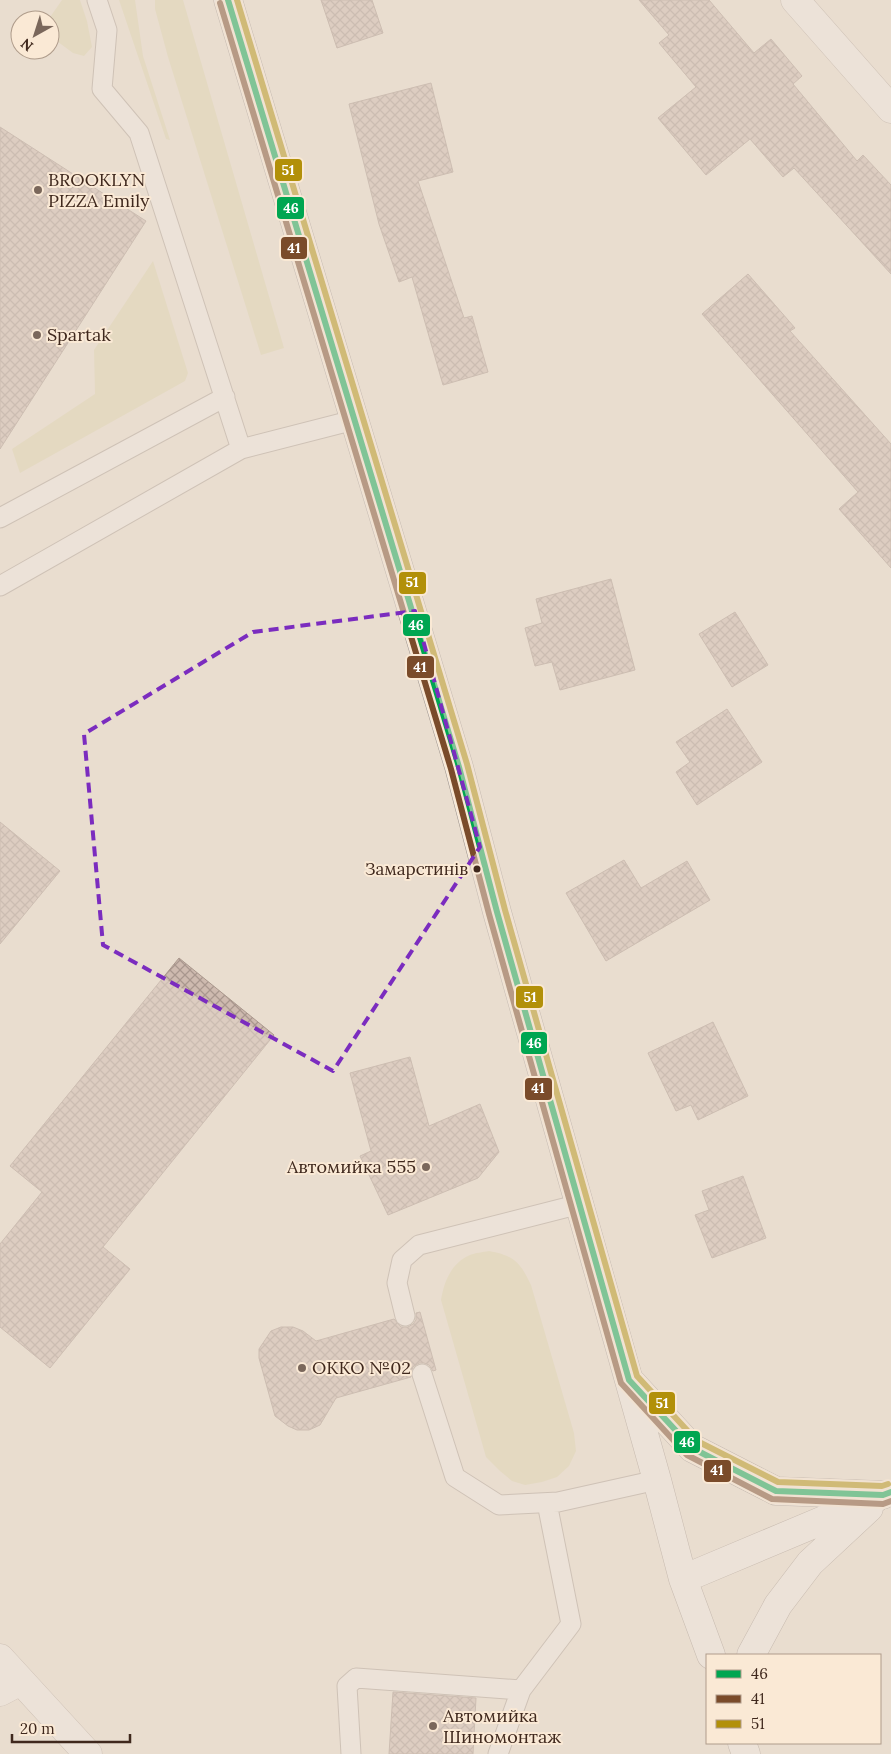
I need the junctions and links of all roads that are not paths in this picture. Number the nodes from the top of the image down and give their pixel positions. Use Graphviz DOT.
graph roads {
  1 [pos="97,0"];
  2 [pos="228,0"];
  3 [pos="794,0"];
  4 [pos="891,110"];
  5 [pos="226,397"];
  6 [pos="354,420"];
  7 [pos="241,449"];
  8 [pos="0,518"];
  9 [pos="0,586"];
  10 [pos="580,1204"];
  11 [pos="405,1316"];
  12 [pos="422,1374"];
  13 [pos="629,1380"];
  14 [pos="657,1480"];
  15 [pos="887,1494"];
  16 [pos="547,1503"];
  17 [pos="683,1579"];
  18 [pos="710,1654"];
  19 [pos="752,1654"];
  20 [pos="0,1658"];
  21 [pos="10,1686"];
  22 [pos="521,1690"];
  23 [pos="88,1754"];
  24 [pos="351,1754"];
  25 [pos="498,1754"];
  1 -- 5 [label="lane"];
  2 -- 6 [label="main road"];
  3 -- 4 [label="main road"];
  5 -- 7 [label="lane"];
  5 -- 8 [label="lane"];
  6 -- 7 [label="lane"];
  6 -- 10 [label="main road"];
  7 -- 9 [label="lane"];
  10 -- 11 [label="lane"];
  10 -- 13 [label="main road"];
  12 -- 16 [label="lane"];
  13 -- 14 [label="main road"];
  13 -- 15 [label="main road"];
  14 -- 16 [label="lane"];
  14 -- 17 [label="main road"];
  15 -- 17 [label="main road"];
  15 -- 19 [label="main road"];
  16 -- 22 [label="lane"];
  17 -- 18 [label="main road"];
  20 -- 21 [label="main road"];
  21 -- 23 [label="main road"];
  22 -- 24 [label="lane"];
  22 -- 25 [label="lane"];
}
